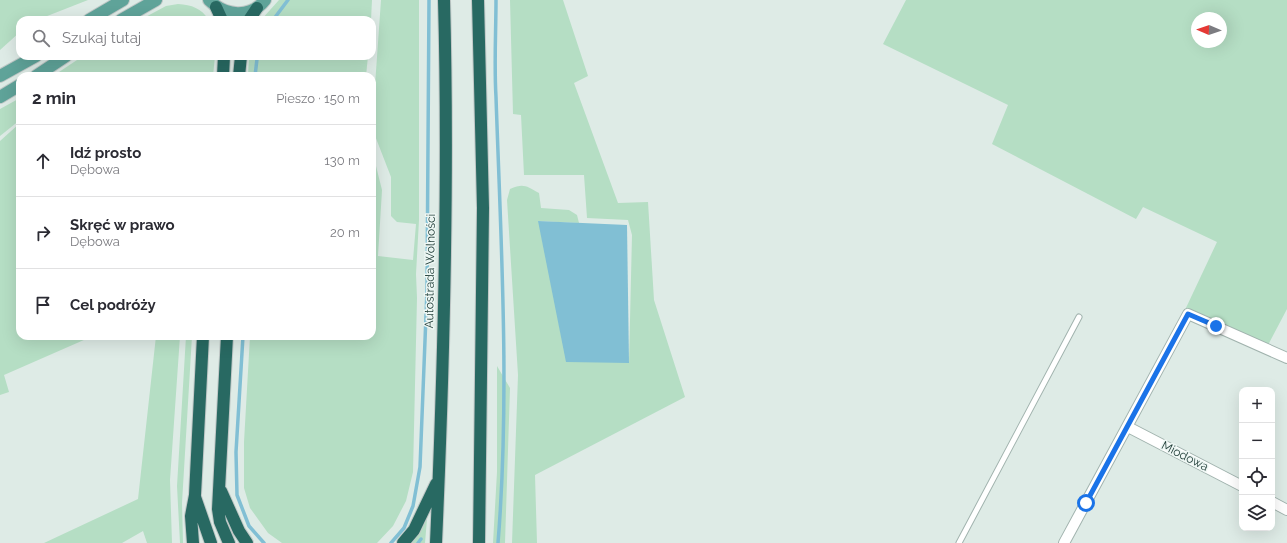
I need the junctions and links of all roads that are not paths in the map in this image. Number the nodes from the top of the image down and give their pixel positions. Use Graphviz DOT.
graph roads {
  1 [pos="123,0"];
  2 [pos="156,0"];
  3 [pos="444,0"];
  4 [pos="478,0"];
  5 [pos="212,3"];
  6 [pos="261,4"];
  7 [pos="96,16"];
  8 [pos="129,16"];
  9 [pos="220,16"];
  10 [pos="252,16"];
  11 [pos="29,60"];
  12 [pos="60,60"];
  13 [pos="224,60"];
  14 [pos="241,60"];
  15 [pos="42,72"];
  16 [pos="223,72"];
  17 [pos="239,72"];
  18 [pos="0,76"];
  19 [pos="16,88"];
  20 [pos="0,97"];
  21 [pos="1079,317"];
  22 [pos="203,340"];
  23 [pos="227,340"];
  24 [pos="1287,358"];
  25 [pos="1128,427"];
  26 [pos="438,477"];
  27 [pos="1239,484"];
  28 [pos="220,489"];
  29 [pos="195,496"];
  30 [pos="1275,504"];
  31 [pos="1287,510"];
  32 [pos="193,543"];
  33 [pos="210,543"];
  34 [pos="229,543"];
  35 [pos="247,543"];
  36 [pos="403,543"];
  37 [pos="436,543"];
  38 [pos="479,543"];
  39 [pos="958,543"];
  40 [pos="1064,543"];
  1 -- 7 [label="main road"];
  2 -- 8 [label="main road"];
  3 -- 26 [label="highway, Autostrada Wolności"];
  4 -- 38 [label="highway"];
  5 -- 6 [label="main road"];
  5 -- 9 [label="highway"];
  6 -- 10 [label="highway"];
  11 -- 18 [label="main road"];
  12 -- 15 [label="main road"];
  13 -- 16 [label="highway"];
  14 -- 17 [label="highway"];
  19 -- 20 [label="main road"];
  21 -- 39 [label="lane"];
  22 -- 29 [label="highway"];
  23 -- 28 [label="highway"];
  24 -- 25 [label="street"];
  25 -- 27 [label="street, Miodowa"];
  25 -- 40 [label="street"];
  26 -- 36 [label="highway"];
  26 -- 37 [label="highway, Autostrada Wolności"];
  28 -- 34 [label="highway"];
  28 -- 35 [label="highway"];
  29 -- 32 [label="highway"];
  29 -- 33 [label="highway"];
  30 -- 31 [label="street"];
}
